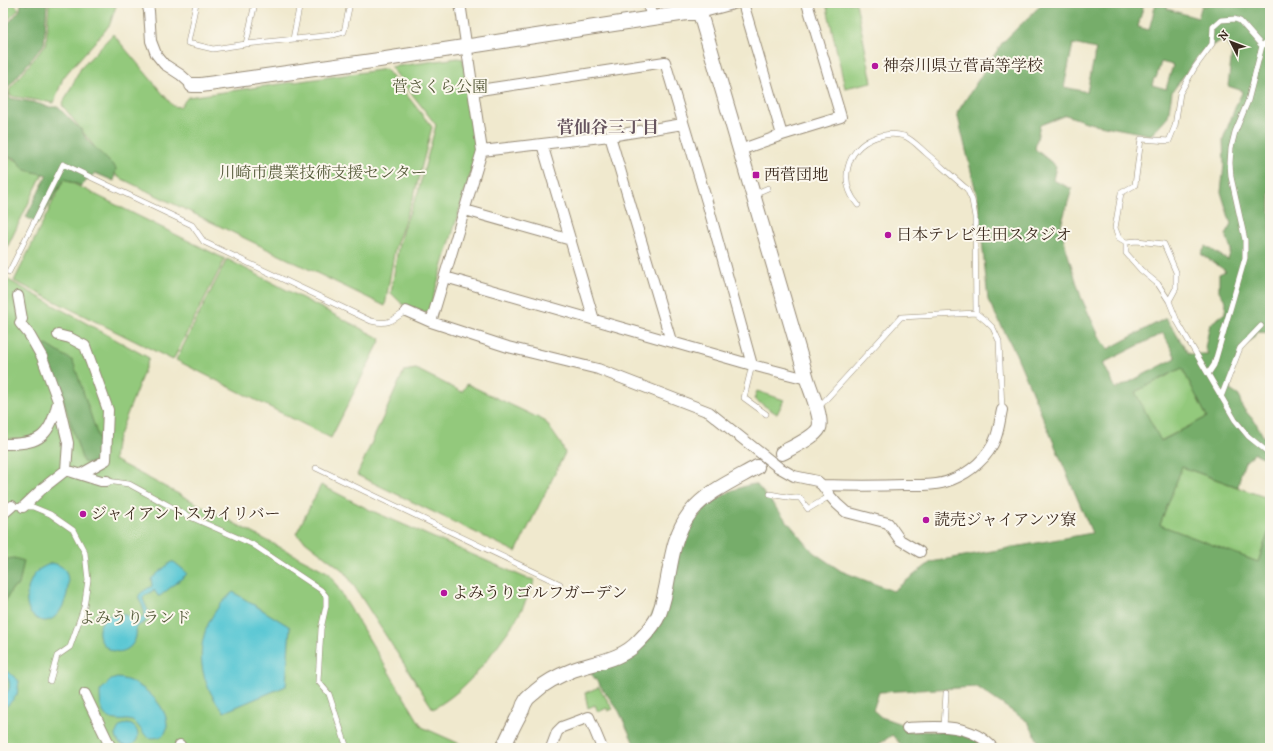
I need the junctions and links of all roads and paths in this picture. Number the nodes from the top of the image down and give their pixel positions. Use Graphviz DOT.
graph roads {
  1 [pos="147,3"];
  2 [pos="196,3"];
  3 [pos="255,3"];
  4 [pos="300,3"];
  5 [pos="350,3"];
  6 [pos="460,3"];
  7 [pos="647,3"];
  8 [pos="737,3"];
  9 [pos="743,3"];
  10 [pos="807,3"];
  11 [pos="699,8"];
  12 [pos="652,18"];
  13 [pos="293,39"];
  14 [pos="1270,39"];
  15 [pos="246,44"];
  16 [pos="1262,46"];
  17 [pos="467,47"];
  18 [pos="192,85"];
  19 [pos="473,91"];
  20 [pos="683,124"];
  21 [pos="782,135"];
  22 [pos="610,136"];
  23 [pos="542,144"];
  24 [pos="740,150"];
  25 [pos="482,151"];
  26 [pos="768,188"];
  27 [pos="753,194"];
  28 [pos="858,205"];
  29 [pos="465,210"];
  30 [pos="571,240"];
  31 [pos="1126,242"];
  32 [pos="9,272"];
  33 [pos="445,277"];
  34 [pos="18,296"];
  35 [pos="1169,301"];
  36 [pos="406,311"];
  37 [pos="976,313"];
  38 [pos="594,320"];
  39 [pos="430,322"];
  40 [pos="1261,326"];
  41 [pos="58,335"];
  42 [pos="671,341"];
  43 [pos="752,365"];
  44 [pos="1208,374"];
  45 [pos="807,379"];
  46 [pos="1220,397"];
  47 [pos="58,401"];
  48 [pos="817,409"];
  49 [pos="1002,410"];
  50 [pos="766,414"];
  51 [pos="3,444"];
  52 [pos="782,453"];
  53 [pos="1270,454"];
  54 [pos="757,467"];
  55 [pos="316,468"];
  56 [pos="66,470"];
  57 [pos="81,474"];
  58 [pos="107,481"];
  59 [pos="822,485"];
  60 [pos="770,494"];
  61 [pos="830,496"];
  62 [pos="8,506"];
  63 [pos="23,506"];
  64 [pos="3,514"];
  65 [pos="920,552"];
  66 [pos="560,584"];
  67 [pos="50,681"];
  68 [pos="946,693"];
  69 [pos="85,694"];
  70 [pos="907,728"];
  71 [pos="944,728"];
  72 [pos="111,748"];
  73 [pos="347,748"];
  74 [pos="503,748"];
  75 [pos="551,748"];
  76 [pos="602,748"];
  77 [pos="993,748"];
  1 -- 18 [label="street"];
  2 -- 15 [label="lane"];
  3 -- 15 [label="lane"];
  4 -- 13 [label="lane"];
  5 -- 13 [label="lane"];
  6 -- 17 [label="street"];
  7 -- 12 [label="street"];
  8 -- 11 [label="street"];
  9 -- 21 [label="street"];
  10 -- 21 [label="street"];
  11 -- 12 [label="street"];
  11 -- 24 [label="street"];
  12 -- 17 [label="street"];
  13 -- 15 [label="lane"];
  14 -- 16 [label="lane"];
  16 -- 31 [label="lane"];
  16 -- 44 [label="lane"];
  17 -- 18 [label="street"];
  17 -- 19 [label="street"];
  19 -- 20 [label="street"];
  19 -- 25 [label="street"];
  20 -- 22 [label="street"];
  20 -- 43 [label="street"];
  21 -- 24 [label="street"];
  22 -- 23 [label="street"];
  22 -- 42 [label="street"];
  23 -- 25 [label="street"];
  23 -- 30 [label="street"];
  24 -- 27 [label="street"];
  25 -- 29 [label="street"];
  26 -- 27 [label="lane"];
  27 -- 45 [label="street"];
  28 -- 37 [label="lane"];
  29 -- 30 [label="street"];
  29 -- 33 [label="street"];
  30 -- 38 [label="street"];
  31 -- 35 [label="lane"];
  31 -- 35 [label="lane"];
  32 -- 36 [label="lane"];
  33 -- 38 [label="street"];
  33 -- 39 [label="street"];
  34 -- 47 [label="street"];
  35 -- 44 [label="lane"];
  36 -- 39 [label="street"];
  37 -- 48 [label="lane"];
  37 -- 49 [label="lane"];
  38 -- 42 [label="street"];
  39 -- 59 [label="street"];
  40 -- 46 [label="lane"];
  41 -- 57 [label="street"];
  42 -- 43 [label="street"];
  43 -- 45 [label="street"];
  43 -- 50 [label="lane"];
  44 -- 46 [label="lane"];
  45 -- 48 [label="street"];
  46 -- 53 [label="lane"];
  47 -- 51 [label="street"];
  47 -- 56 [label="street"];
  48 -- 52 [label="street"];
  49 -- 59 [label="street"];
  54 -- 74 [label="street"];
  55 -- 66 [label="lane"];
  56 -- 57 [label="street"];
  56 -- 63 [label="street"];
  57 -- 58 [label="street"];
  58 -- 73 [label="lane"];
  59 -- 61 [label="street"];
  60 -- 61 [label="lane"];
  61 -- 65 [label="street"];
  62 -- 63 [label="lane"];
  62 -- 64 [label="street"];
  63 -- 67 [label="lane"];
  68 -- 71 [label="lane"];
  69 -- 72 [label="street"];
  70 -- 71 [label="street"];
  71 -- 77 [label="street"];
  75 -- 76 [label="street"];
}
